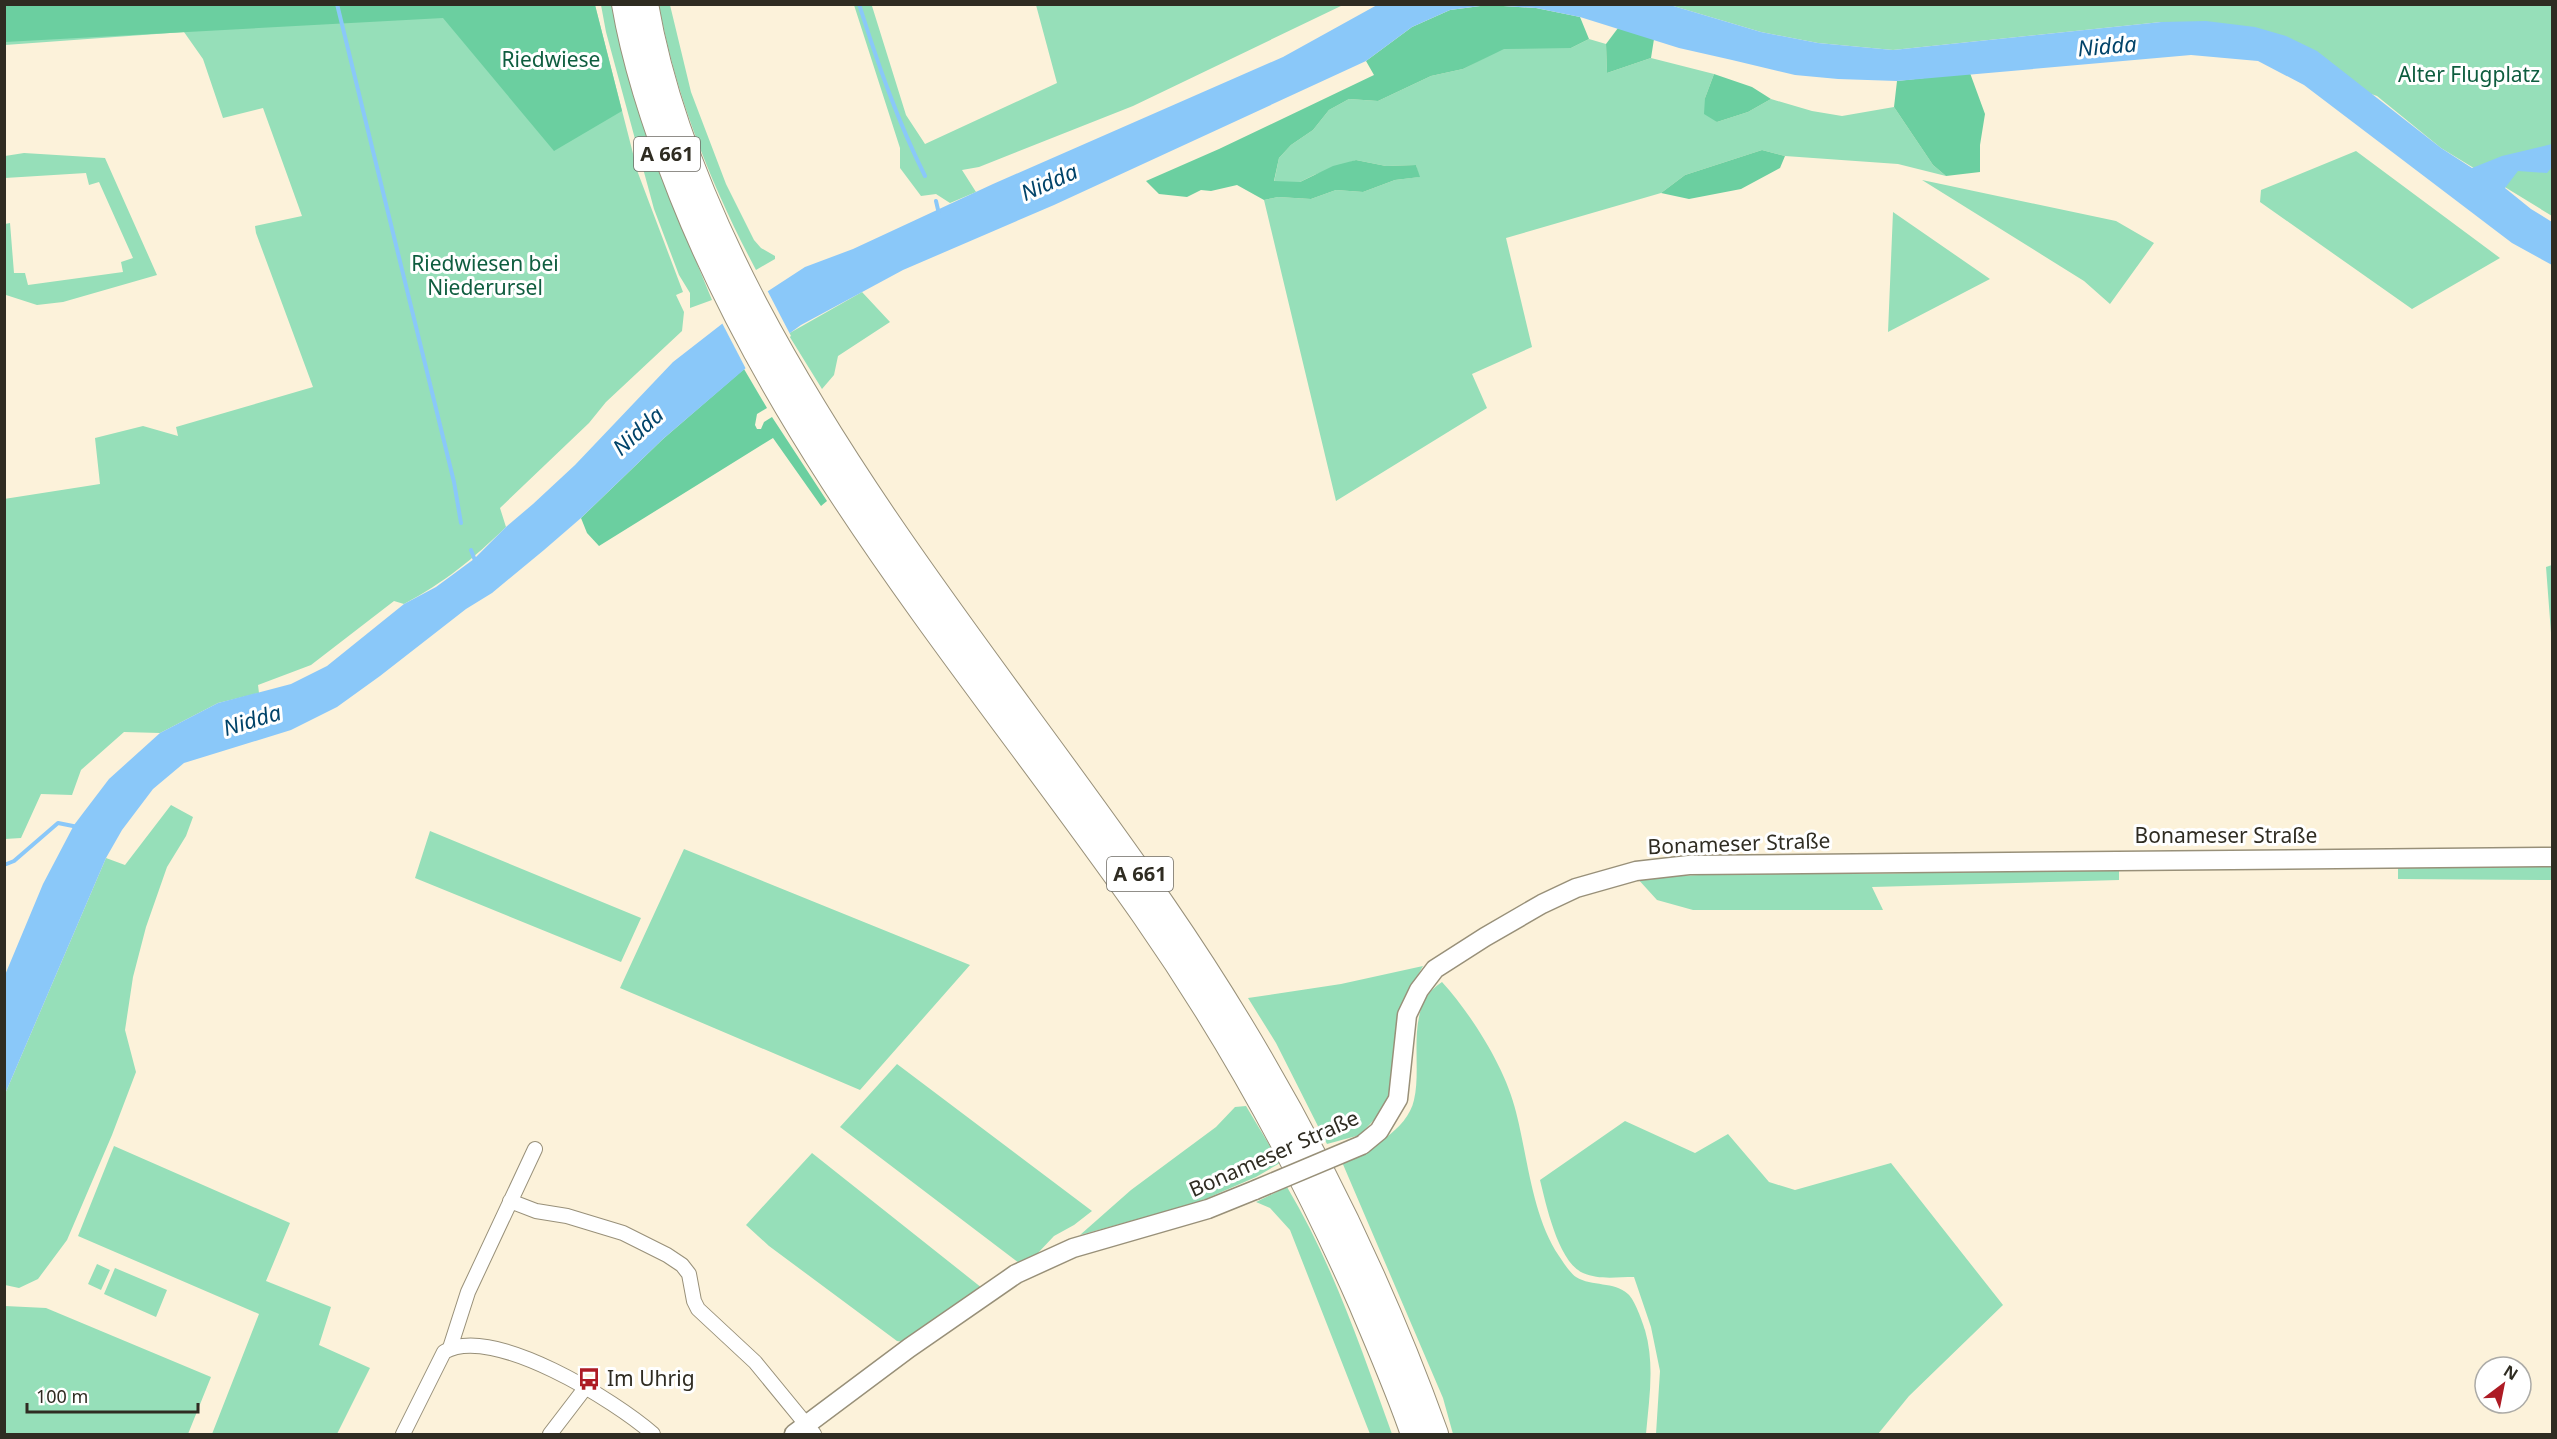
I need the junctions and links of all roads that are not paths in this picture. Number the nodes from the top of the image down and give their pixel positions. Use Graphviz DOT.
graph roads {
  1 [pos="625,4"];
  2 [pos="645,4"];
  3 [pos="736,291"];
  4 [pos="771,356"];
  5 [pos="2553,857"];
  6 [pos="535,1149"];
  7 [pos="510,1201"];
  8 [pos="450,1348"];
  9 [pos="586,1387"];
  10 [pos="804,1432"];
  11 [pos="403,1434"];
  12 [pos="550,1434"];
  13 [pos="653,1434"];
  14 [pos="1414,1434"];
  15 [pos="1435,1434"];
  1 -- 3 [label="highway, A 661"];
  2 -- 3 [label="highway, A 661"];
  3 -- 4 [label="highway, A 661"];
  4 -- 14 [label="highway, A 661"];
  4 -- 15 [label="highway, A 661"];
  5 -- 10 [label="street, Bonameser Straße, bridge"];
  6 -- 7 [label="street"];
  7 -- 8 [label="street"];
  7 -- 10 [label="street"];
  8 -- 9 [label="street"];
  8 -- 11 [label="street"];
  9 -- 12 [label="street"];
  9 -- 13 [label="street"];
}
